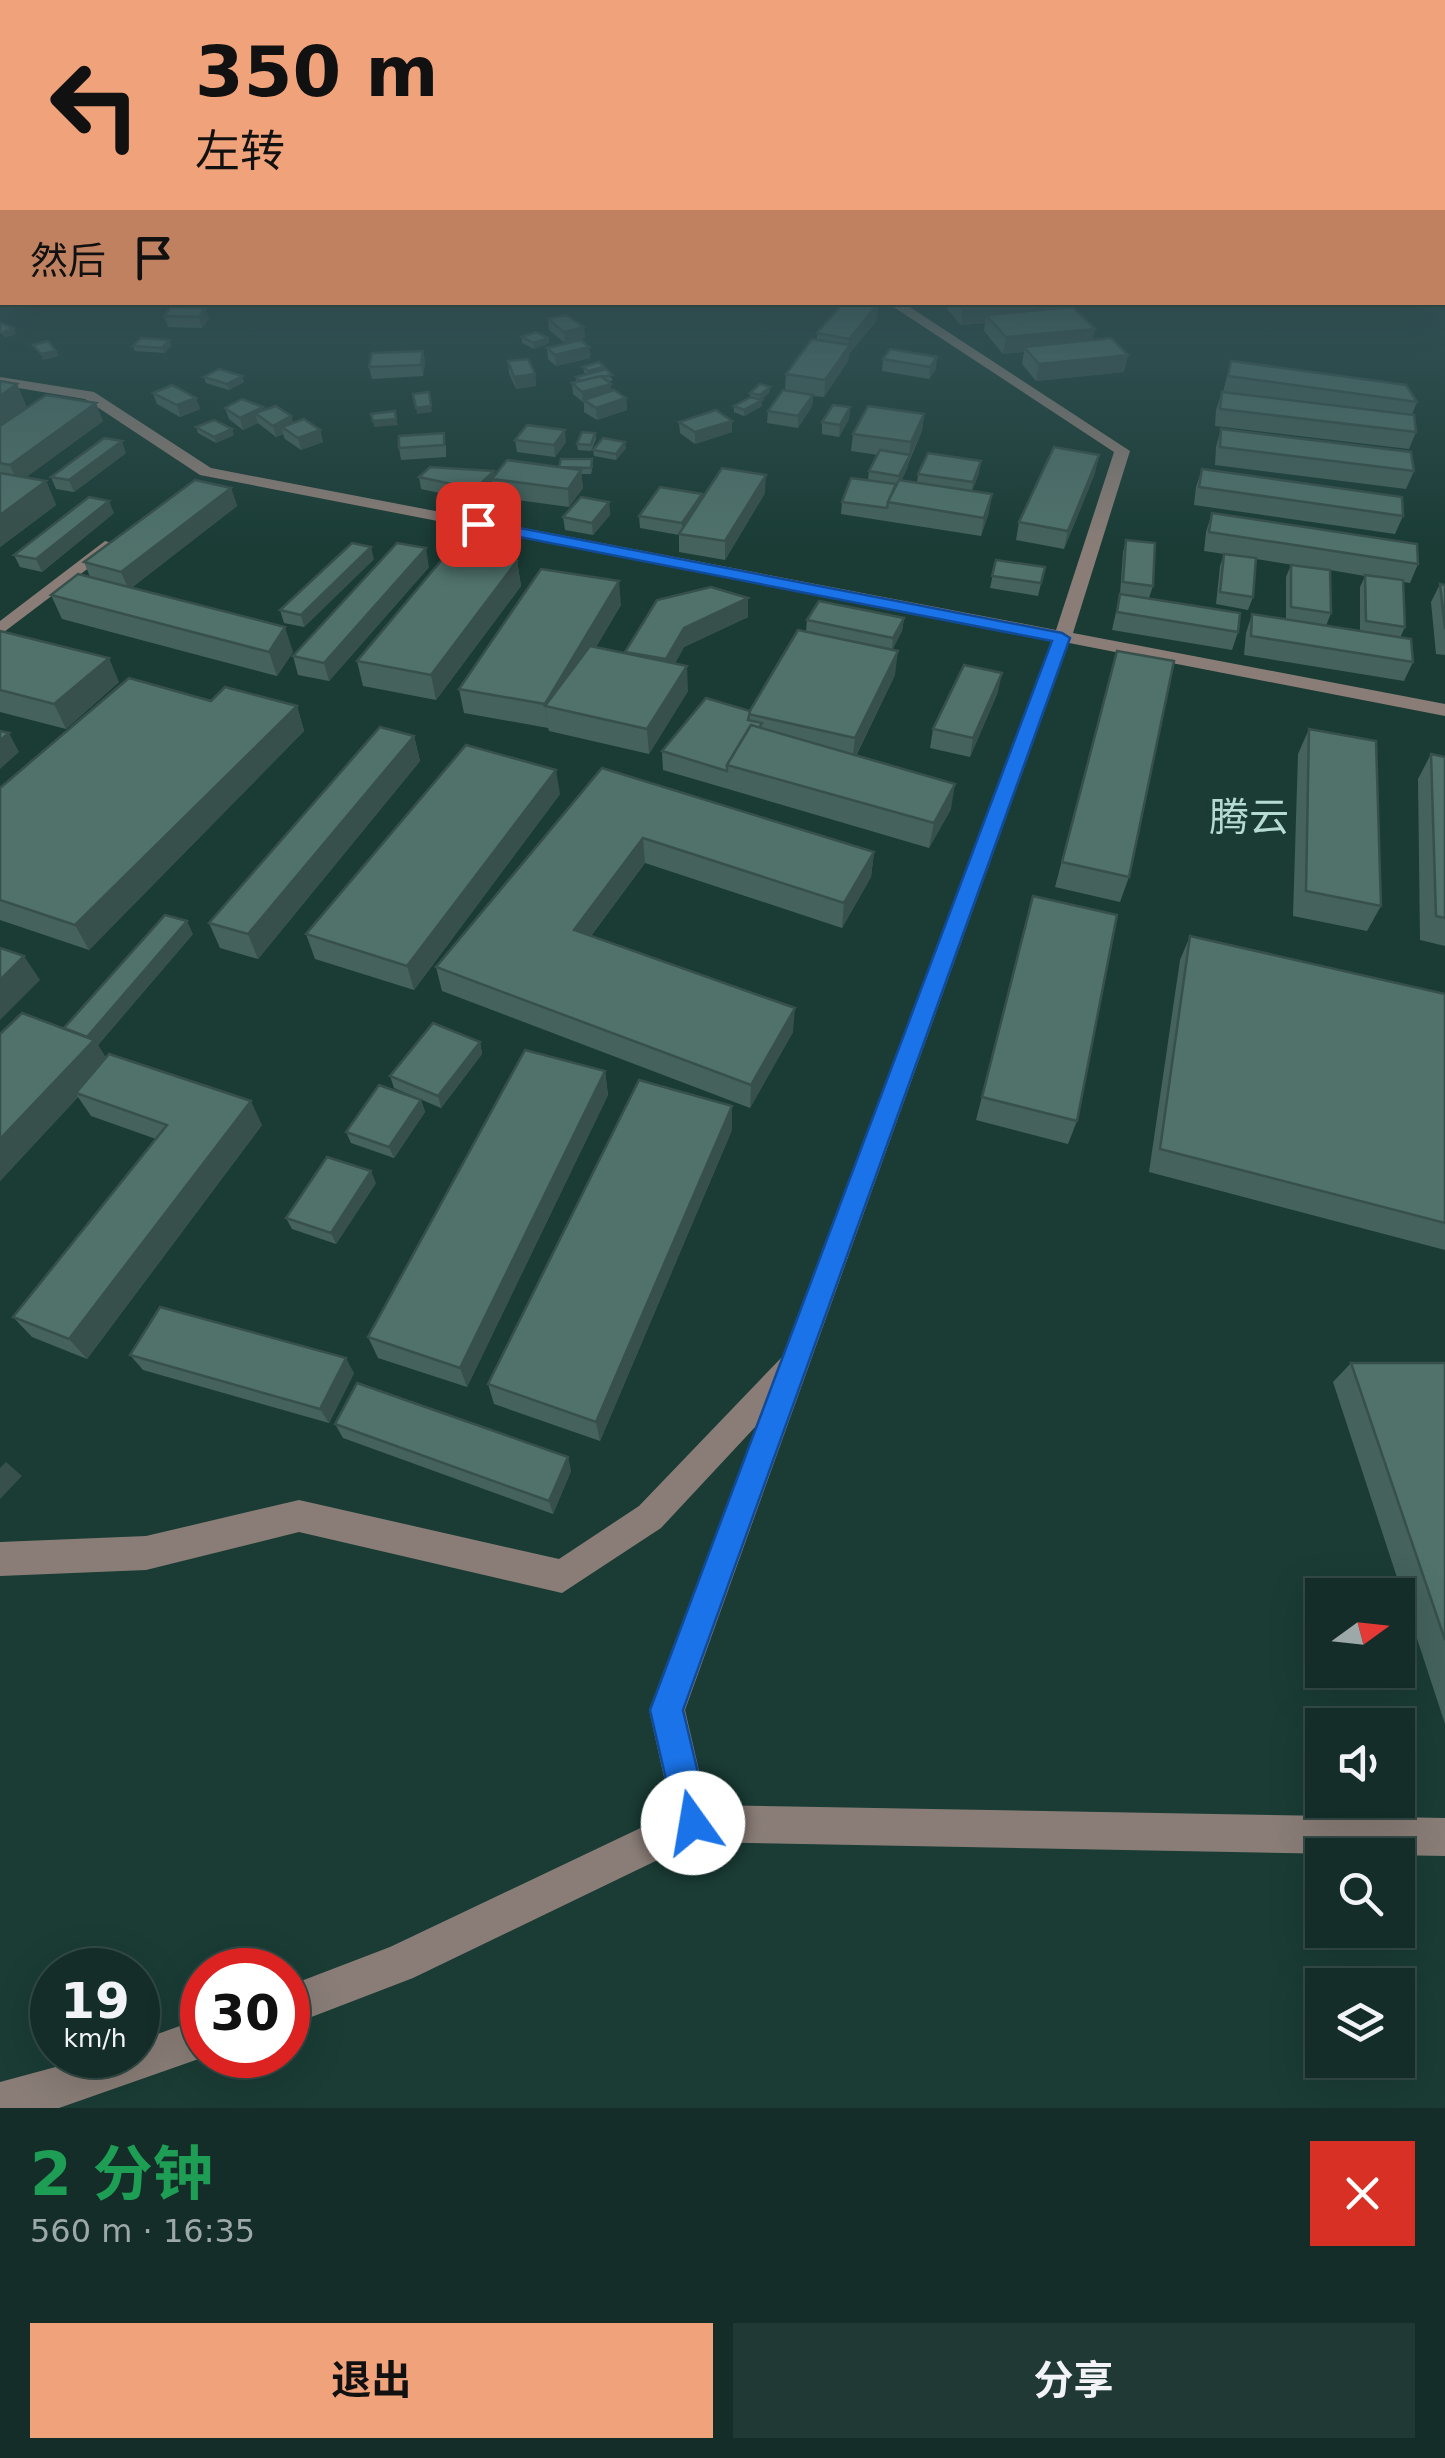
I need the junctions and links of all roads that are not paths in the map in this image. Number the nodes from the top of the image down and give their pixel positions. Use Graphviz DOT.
graph roads {
  1 [pos="968,351"];
  2 [pos="0,381"];
  3 [pos="206,472"];
  4 [pos="190,484"];
  5 [pos="127,532"];
  6 [pos="0,630"];
  7 [pos="1062,638"];
  8 [pos="1445,710"];
  9 [pos="798,1358"];
  10 [pos="0,1559"];
  11 [pos="693,1823"];
  12 [pos="1445,1838"];
  13 [pos="310,1998"];
  14 [pos="180,2046"];
  15 [pos="0,2104"];
  1 -- 7 [label="street"];
  2 -- 3 [label="street"];
  3 -- 4 [label="street"];
  3 -- 7 [label="street"];
  5 -- 6 [label="street"];
  7 -- 8 [label="street"];
  7 -- 9 [label="street"];
  9 -- 10 [label="street"];
  9 -- 11 [label="street"];
  11 -- 12 [label="street"];
  11 -- 13 [label="street"];
  14 -- 15 [label="street"];
}
